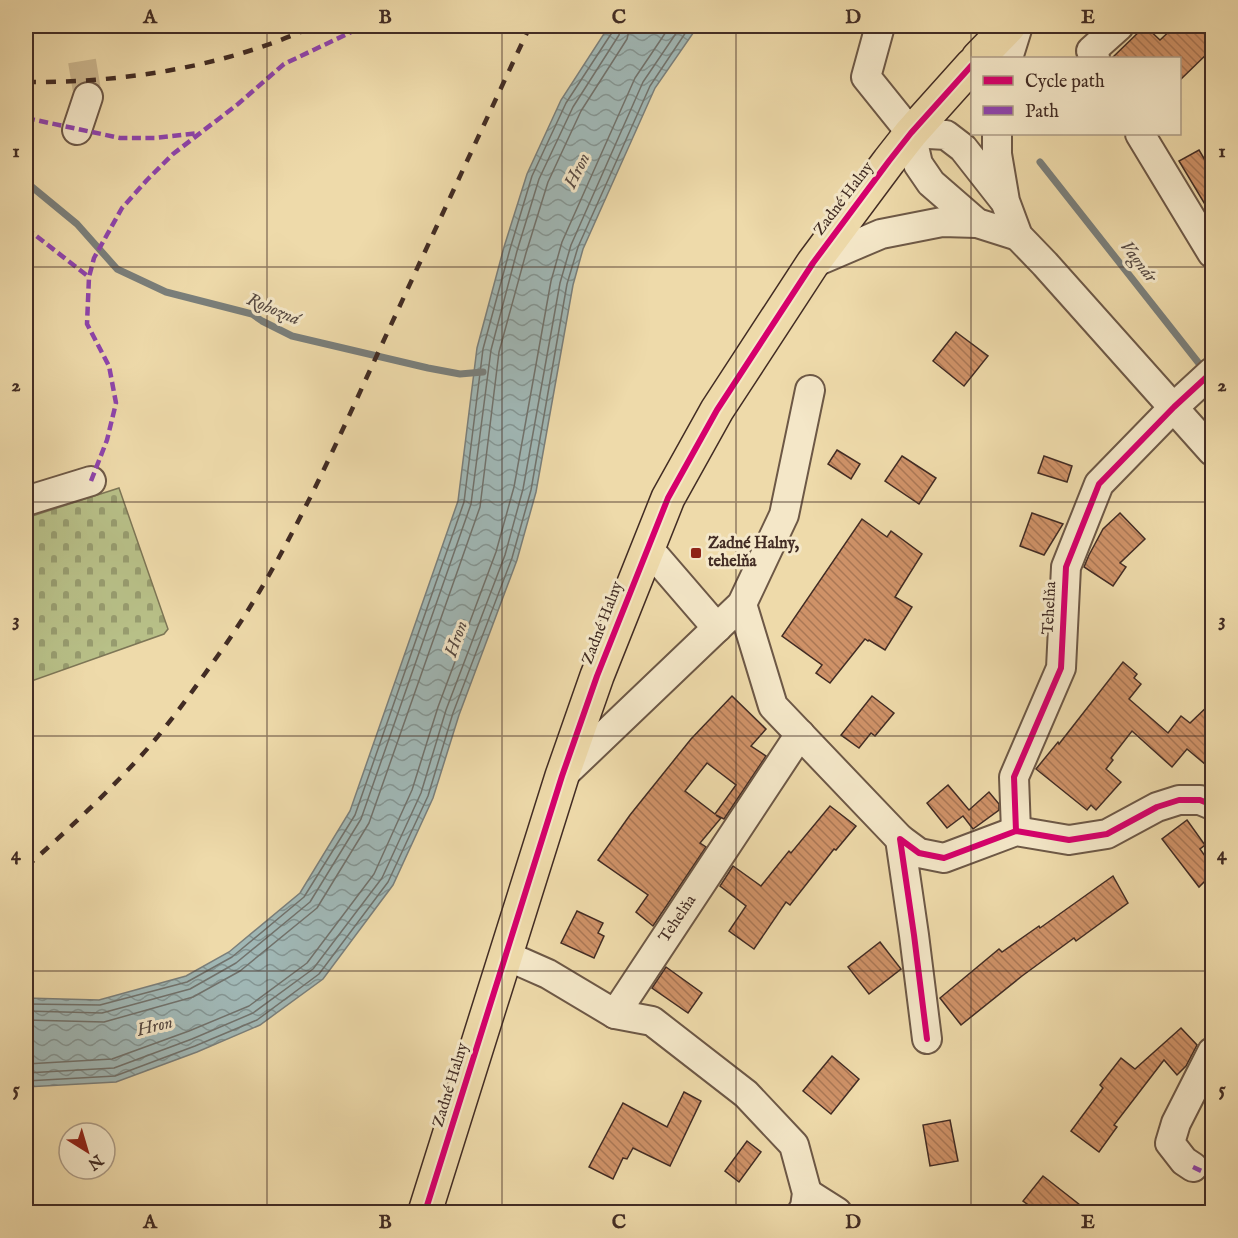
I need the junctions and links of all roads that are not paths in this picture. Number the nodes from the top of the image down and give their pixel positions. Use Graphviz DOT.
graph roads {
  1 [pos="880,26"];
  2 [pos="1009,26"];
  3 [pos="1018,26"];
  4 [pos="1119,26"];
  5 [pos="979,57"];
  6 [pos="1008,57"];
  7 [pos="1094,57"];
  8 [pos="969,68"];
  9 [pos="88,97"];
  10 [pos="77,130"];
  11 [pos="911,133"];
  12 [pos="997,135"];
  13 [pos="1141,135"];
  14 [pos="1005,201"];
  15 [pos="977,223"];
  16 [pos="1018,236"];
  17 [pos="1212,253"];
  18 [pos="813,262"];
  19 [pos="1207,377"];
  20 [pos="810,390"];
  21 [pos="1174,407"];
  22 [pos="1212,451"];
  23 [pos="91,481"];
  24 [pos="26,501"];
  25 [pos="648,548"];
  26 [pos="742,604"];
  27 [pos="717,628"];
  28 [pos="800,734"];
  29 [pos="562,776"];
  30 [pos="1212,805"];
  31 [pos="1016,831"];
  32 [pos="900,839"];
  33 [pos="505,955"];
  34 [pos="615,1014"];
  35 [pos="927,1039"];
  36 [pos="1212,1052"];
  37 [pos="1193,1167"];
  38 [pos="805,1203"];
  39 [pos="425,1212"];
  40 [pos="837,1212"];
  1 -- 11 [label="street"];
  2 -- 5 [label="main road"];
  3 -- 6 [label="street"];
  4 -- 7 [label="street"];
  8 -- 11 [label="main road, Zadné Halny"];
  9 -- 10 [label="street"];
  11 -- 14 [label="street"];
  11 -- 15 [label="street"];
  11 -- 18 [label="main road, Zadné Halny"];
  12 -- 14 [label="street"];
  13 -- 17 [label="street"];
  14 -- 16 [label="street"];
  15 -- 16 [label="street"];
  15 -- 18 [label="street"];
  16 -- 21 [label="street"];
  18 -- 25 [label="main road, Zadné Halny"];
  19 -- 21 [label="street, Tehelňa"];
  20 -- 26 [label="street"];
  21 -- 22 [label="street"];
  21 -- 31 [label="street, Tehelňa"];
  23 -- 24 [label="street"];
  25 -- 27 [label="street"];
  25 -- 29 [label="main road, Zadné Halny"];
  26 -- 27 [label="street"];
  26 -- 28 [label="street"];
  27 -- 29 [label="street"];
  28 -- 32 [label="street"];
  28 -- 34 [label="street, Tehelňa"];
  29 -- 33 [label="main road, Zadné Halny"];
  30 -- 31 [label="street"];
  31 -- 32 [label="street"];
  32 -- 35 [label="street"];
  33 -- 34 [label="street"];
  33 -- 39 [label="main road, Zadné Halny"];
  34 -- 38 [label="street"];
  36 -- 37 [label="street"];
  38 -- 40 [label="street"];
}
